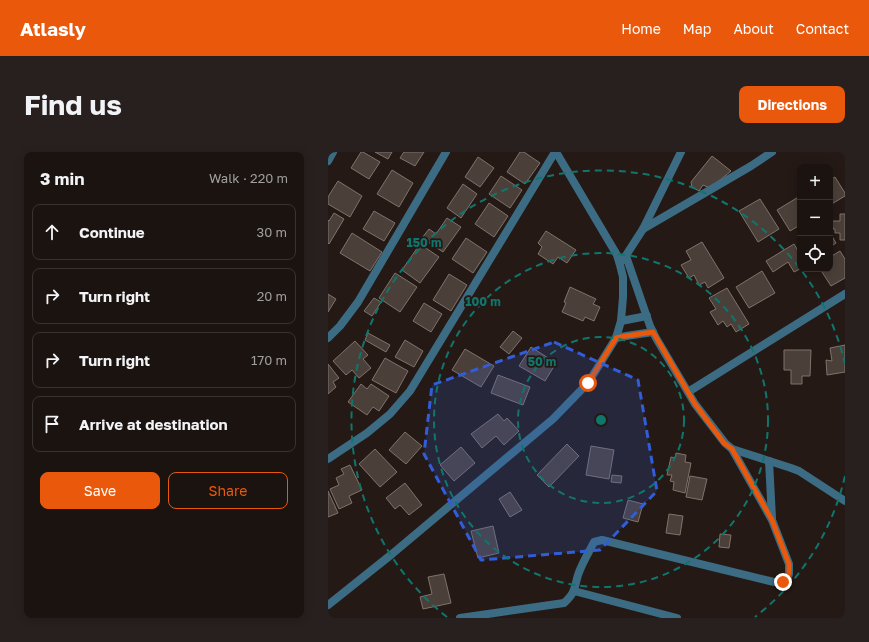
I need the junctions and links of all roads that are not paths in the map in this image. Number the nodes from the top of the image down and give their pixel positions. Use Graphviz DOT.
graph roads {
  1 [pos="333,152"];
  2 [pos="446,152"];
  3 [pos="556,152"];
  4 [pos="681,152"];
  5 [pos="772,152"];
  6 [pos="328,161"];
  7 [pos="643,229"];
  8 [pos="626,256"];
  9 [pos="620,265"];
  10 [pos="845,294"];
  11 [pos="647,316"];
  12 [pos="621,321"];
  13 [pos="653,332"];
  14 [pos="328,338"];
  15 [pos="616,338"];
  16 [pos="688,392"];
  17 [pos="732,449"];
  18 [pos="328,459"];
  19 [pos="769,461"];
  20 [pos="845,501"];
  21 [pos="772,520"];
  22 [pos="574,591"];
  23 [pos="328,605"];
  24 [pos="460,618"];
  25 [pos="677,618"];
  1 -- 6 [label="street"];
  2 -- 14 [label="street"];
  3 -- 9 [label="street"];
  3 -- 18 [label="street"];
  4 -- 7 [label="street"];
  5 -- 7 [label="street"];
  7 -- 8 [label="street"];
  8 -- 9 [label="street"];
  8 -- 11 [label="street"];
  9 -- 12 [label="street"];
  10 -- 16 [label="street"];
  11 -- 12 [label="street"];
  11 -- 13 [label="street"];
  12 -- 15 [label="street"];
  13 -- 15 [label="street"];
  13 -- 16 [label="street"];
  15 -- 23 [label="street"];
  16 -- 17 [label="street"];
  17 -- 19 [label="street"];
  17 -- 21 [label="street"];
  19 -- 20 [label="street"];
  19 -- 21 [label="street"];
  21 -- 22 [label="street"];
  22 -- 24 [label="street"];
  22 -- 25 [label="street"];
}
